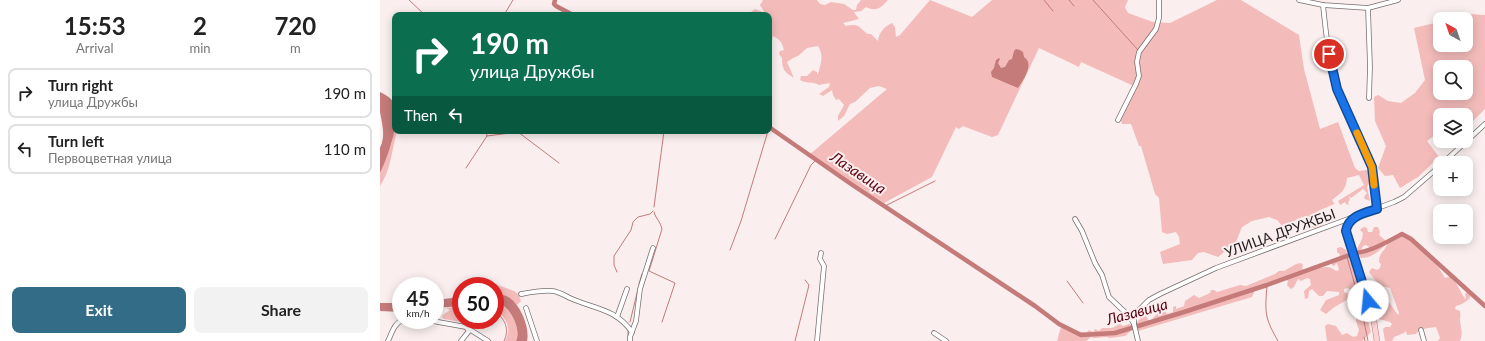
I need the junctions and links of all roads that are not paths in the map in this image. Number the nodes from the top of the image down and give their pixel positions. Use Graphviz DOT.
graph roads {
  1 [pos="1159,0"];
  2 [pos="1299,0"];
  3 [pos="1398,0"];
  4 [pos="1391,1"];
  5 [pos="1323,6"];
  6 [pos="1368,8"];
  7 [pos="1369,98"];
  8 [pos="1118,120"];
  9 [pos="1485,124"];
  10 [pos="1451,156"];
  11 [pos="1433,172"];
  12 [pos="1377,209"];
  13 [pos="1075,219"];
  14 [pos="1350,219"];
  15 [pos="653,248"];
  16 [pos="822,253"];
  17 [pos="1354,253"];
  18 [pos="627,289"];
  19 [pos="522,294"];
  20 [pos="526,308"];
  21 [pos="617,316"];
  22 [pos="1134,327"];
  23 [pos="394,329"];
  24 [pos="467,329"];
  25 [pos="470,329"];
  26 [pos="1421,330"];
  27 [pos="632,332"];
  28 [pos="934,332"];
  29 [pos="388,341"];
  30 [pos="462,341"];
  31 [pos="488,341"];
  32 [pos="537,341"];
  33 [pos="630,341"];
  34 [pos="817,341"];
  35 [pos="946,341"];
  36 [pos="1138,341"];
  37 [pos="1377,341"];
  38 [pos="1424,341"];
  1 -- 8 [label="street"];
  2 -- 5 [label="street"];
  3 -- 4 [label="street"];
  4 -- 6 [label="street"];
  5 -- 6 [label="street"];
  5 -- 12 [label="street"];
  6 -- 7 [label="street"];
  9 -- 10 [label="street"];
  11 -- 12 [label="street, УЛИЦА ДРУЖБЫ"];
  12 -- 14 [label="street, УЛИЦА ДРУЖБЫ"];
  13 -- 22 [label="street"];
  14 -- 17 [label="street"];
  14 -- 22 [label="street, УЛИЦА ДРУЖБЫ"];
  15 -- 27 [label="street"];
  16 -- 34 [label="street"];
  17 -- 37 [label="main road"];
  18 -- 21 [label="street"];
  19 -- 21 [label="street"];
  20 -- 32 [label="street"];
  21 -- 27 [label="street"];
  22 -- 36 [label="street"];
  23 -- 29 [label="street"];
  24 -- 30 [label="street"];
  25 -- 31 [label="street"];
  26 -- 38 [label="street"];
  27 -- 33 [label="street"];
  28 -- 35 [label="street"];
}
